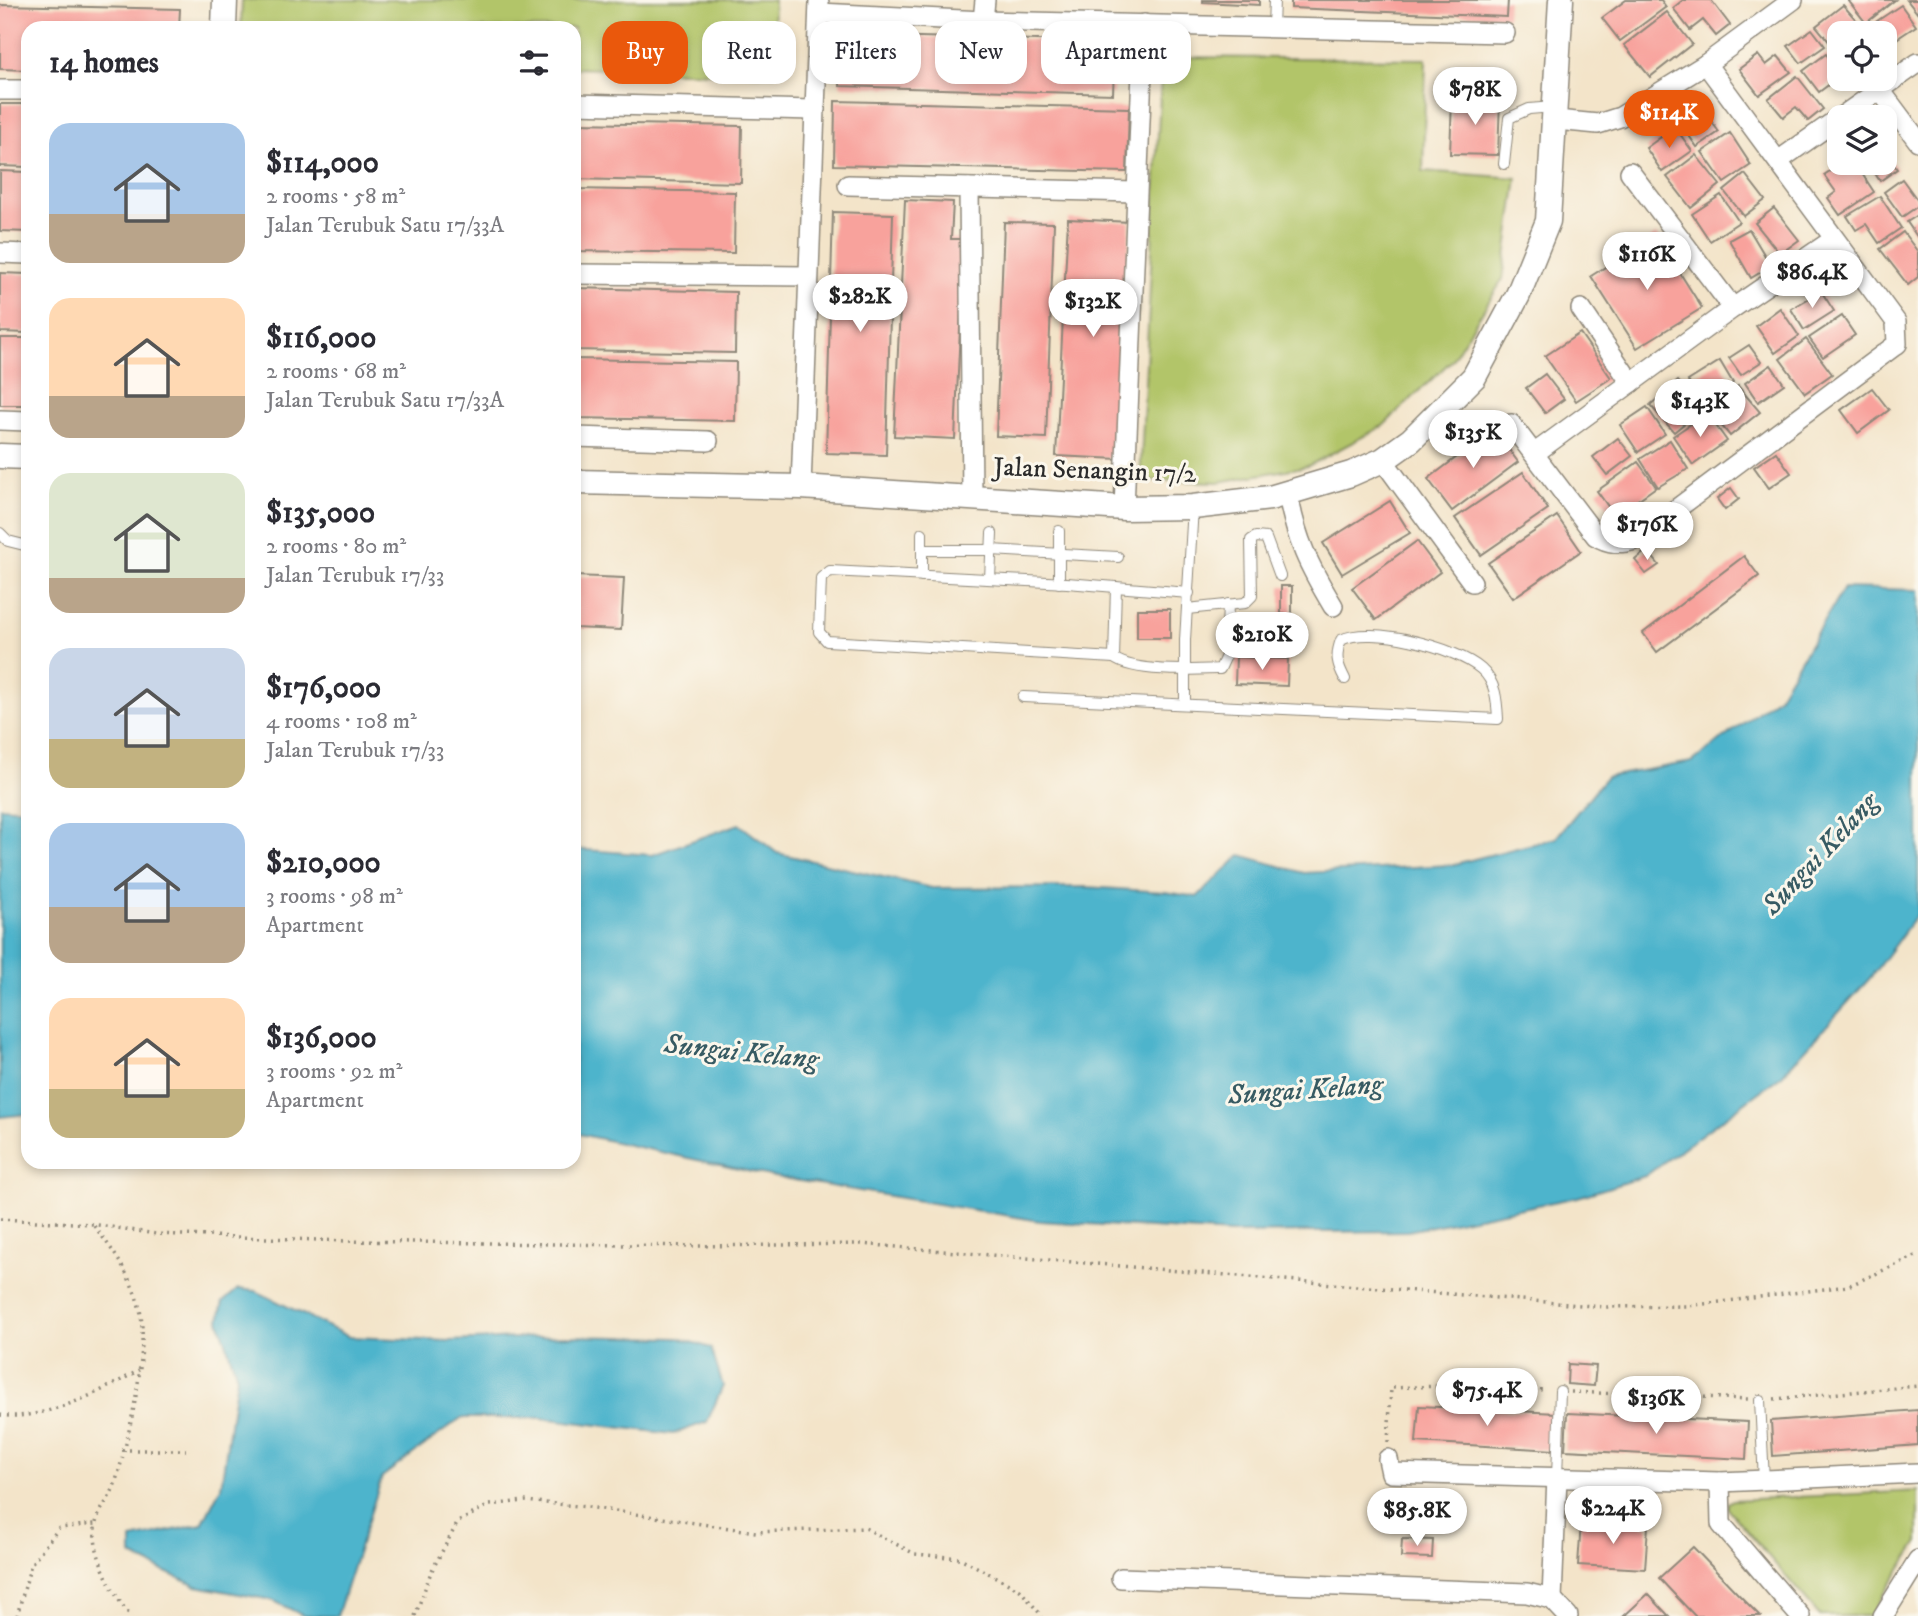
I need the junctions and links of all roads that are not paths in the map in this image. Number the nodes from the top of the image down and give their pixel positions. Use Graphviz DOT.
graph roads {
  1 [pos="225,0"];
  2 [pos="985,0"];
  3 [pos="1274,0"];
  4 [pos="1561,0"];
  5 [pos="1793,0"];
  6 [pos="819,7"];
  7 [pos="224,21"];
  8 [pos="984,21"];
  9 [pos="1191,25"];
  10 [pos="1273,27"];
  11 [pos="1505,33"];
  12 [pos="1918,63"];
  13 [pos="1706,64"];
  14 [pos="1897,78"];
  15 [pos="1141,84"];
  16 [pos="0,90"];
  17 [pos="21,90"];
  18 [pos="1879,91"];
  19 [pos="1881,91"];
  20 [pos="581,104"];
  21 [pos="1859,105"];
  22 [pos="813,110"];
  23 [pos="1557,113"];
  24 [pos="1827,127"];
  25 [pos="1918,141"];
  26 [pos="1778,161"];
  27 [pos="1504,164"];
  28 [pos="1630,173"];
  29 [pos="848,185"];
  30 [pos="969,188"];
  31 [pos="1136,192"];
  32 [pos="1834,239"];
  33 [pos="0,253"];
  34 [pos="21,254"];
  35 [pos="581,274"];
  36 [pos="808,275"];
  37 [pos="1733,308"];
  38 [pos="1581,309"];
  39 [pos="1631,383"];
  40 [pos="0,420"];
  41 [pos="21,421"];
  42 [pos="1511,424"];
  43 [pos="581,437"];
  44 [pos="708,441"];
  45 [pos="1535,453"];
  46 [pos="0,457"];
  47 [pos="21,457"];
  48 [pos="1383,460"];
  49 [pos="581,482"];
  50 [pos="801,487"];
  51 [pos="1288,494"];
  52 [pos="972,496"];
  53 [pos="1193,507"];
  54 [pos="1124,508"];
  55 [pos="1059,531"];
  56 [pos="0,533"];
  57 [pos="922,533"];
  58 [pos="992,533"];
  59 [pos="21,544"];
  60 [pos="922,550"];
  61 [pos="991,550"];
  62 [pos="1059,553"];
  63 [pos="1118,557"];
  64 [pos="922,576"];
  65 [pos="1280,576"];
  66 [pos="990,579"];
  67 [pos="1472,582"];
  68 [pos="1059,583"];
  69 [pos="1116,587"];
  70 [pos="1189,593"];
  71 [pos="1228,604"];
  72 [pos="1333,606"];
  73 [pos="1187,609"];
  74 [pos="1114,658"];
  75 [pos="1185,670"];
  76 [pos="1345,679"];
  77 [pos="1023,697"];
  78 [pos="1185,703"];
  79 [pos="1560,1391"];
  80 [pos="1760,1400"];
  81 [pos="1388,1459"];
  82 [pos="1918,1473"];
  83 [pos="1557,1477"];
  84 [pos="1764,1481"];
  85 [pos="1720,1482"];
  86 [pos="1918,1560"];
  87 [pos="1121,1578"];
  88 [pos="1552,1599"];
  89 [pos="1567,1616"];
  90 [pos="1800,1616"];
  91 [pos="1883,1616"];
  1 -- 7 [label="street"];
  2 -- 8 [label="street"];
  3 -- 10 [label="lane"];
  4 -- 23 [label="street, Jalan Senangin 17/2"];
  5 -- 13 [label="street"];
  6 -- 8 [label="street"];
  6 -- 22 [label="street"];
  9 -- 10 [label="street"];
  10 -- 11 [label="street"];
  12 -- 14 [label="street"];
  13 -- 23 [label="street"];
  13 -- 26 [label="street"];
  15 -- 31 [label="street"];
  16 -- 17 [label="street"];
  18 -- 21 [label="street"];
  19 -- 25 [label="street"];
  20 -- 22 [label="street"];
  22 -- 36 [label="street"];
  23 -- 27 [label="lane"];
  23 -- 48 [label="street, Jalan Senangin 17/2"];
  24 -- 26 [label="street"];
  26 -- 32 [label="street"];
  28 -- 37 [label="street"];
  29 -- 30 [label="street"];
  30 -- 31 [label="street"];
  30 -- 52 [label="street"];
  31 -- 54 [label="street"];
  32 -- 37 [label="street"];
  32 -- 45 [label="street"];
  33 -- 34 [label="street"];
  35 -- 36 [label="street"];
  36 -- 50 [label="street"];
  37 -- 39 [label="street"];
  38 -- 39 [label="street"];
  39 -- 45 [label="street"];
  40 -- 41 [label="street"];
  42 -- 45 [label="street"];
  43 -- 44 [label="street"];
  46 -- 47 [label="street"];
  48 -- 51 [label="street, Jalan Senangin 17/2"];
  48 -- 67 [label="street"];
  49 -- 50 [label="street, Jalan Senangin 17/2"];
  50 -- 52 [label="street, Jalan Senangin 17/2"];
  51 -- 53 [label="street, Jalan Senangin 17/2"];
  51 -- 72 [label="street"];
  52 -- 54 [label="street, Jalan Senangin 17/2"];
  53 -- 54 [label="street, Jalan Senangin 17/2"];
  53 -- 70 [label="lane"];
  55 -- 62 [label="lane"];
  56 -- 59 [label="lane"];
  57 -- 60 [label="lane"];
  58 -- 61 [label="lane"];
  60 -- 61 [label="lane"];
  60 -- 64 [label="lane"];
  61 -- 62 [label="lane"];
  61 -- 66 [label="lane"];
  62 -- 63 [label="lane"];
  62 -- 68 [label="lane"];
  64 -- 66 [label="lane"];
  64 -- 74 [label="lane"];
  65 -- 71 [label="lane"];
  66 -- 68 [label="lane"];
  68 -- 69 [label="lane"];
  69 -- 70 [label="lane"];
  69 -- 74 [label="lane"];
  70 -- 73 [label="lane"];
  71 -- 73 [label="lane"];
  71 -- 75 [label="lane"];
  73 -- 75 [label="lane"];
  74 -- 75 [label="lane"];
  75 -- 78 [label="lane"];
  76 -- 78 [label="lane"];
  77 -- 78 [label="lane"];
  79 -- 83 [label="lane"];
  80 -- 84 [label="lane"];
  81 -- 83 [label="street"];
  82 -- 84 [label="street"];
  83 -- 85 [label="street"];
  83 -- 88 [label="street"];
  84 -- 85 [label="street"];
  85 -- 90 [label="street"];
  86 -- 91 [label="street"];
  87 -- 88 [label="street"];
  88 -- 89 [label="street"];
}
